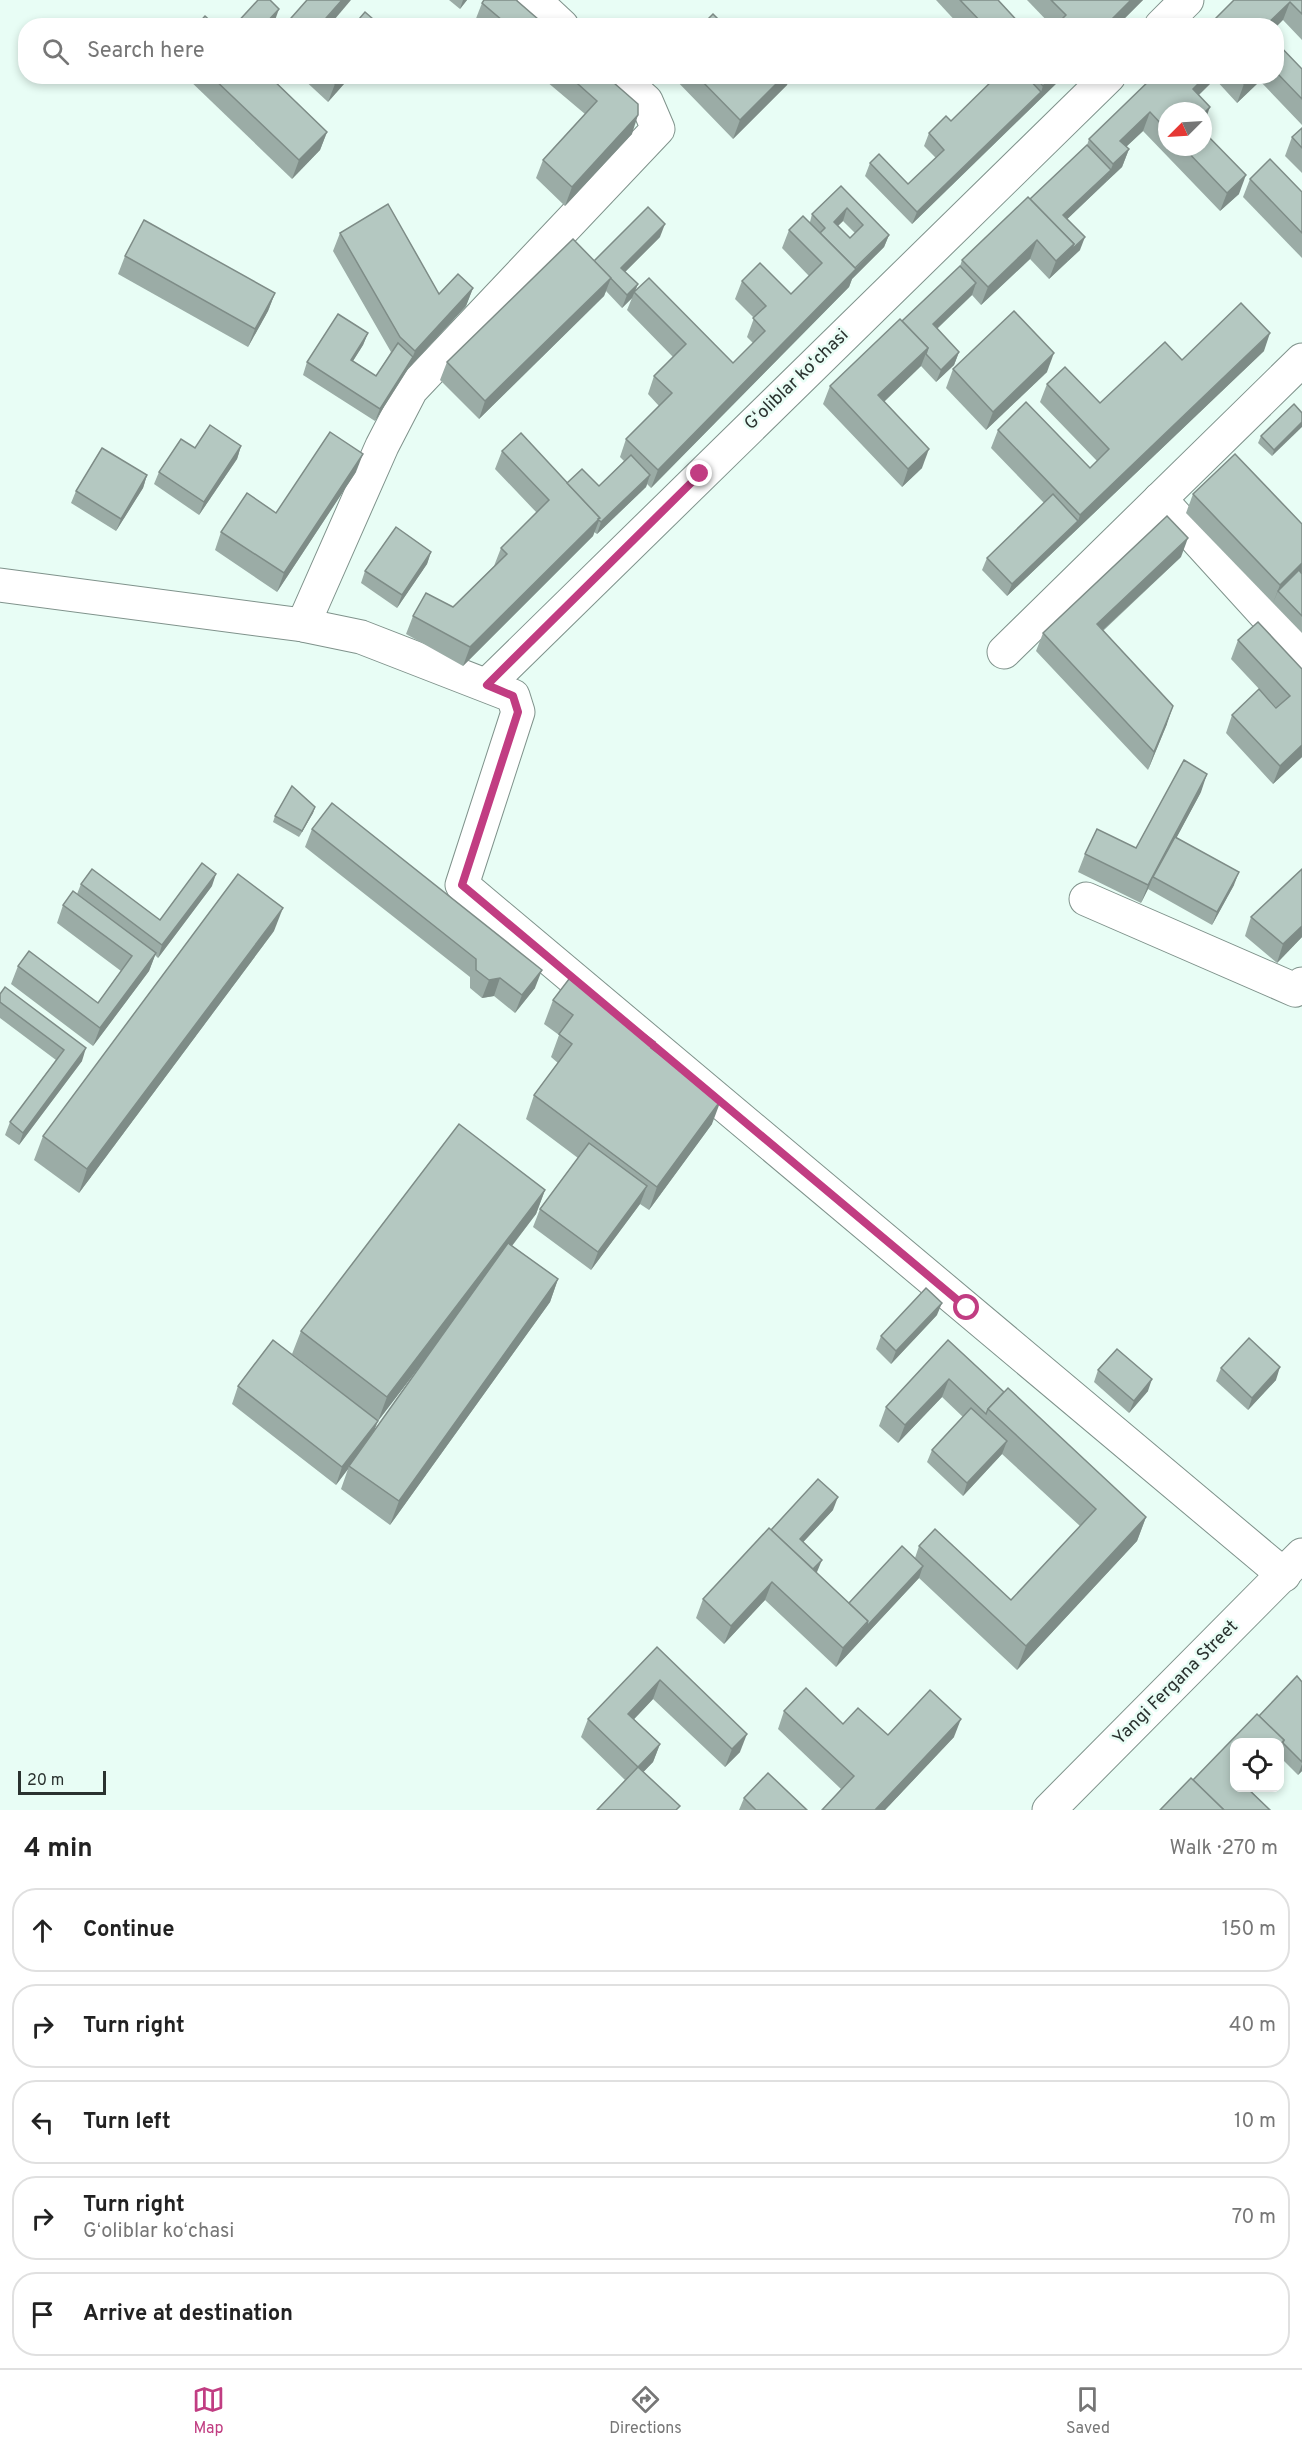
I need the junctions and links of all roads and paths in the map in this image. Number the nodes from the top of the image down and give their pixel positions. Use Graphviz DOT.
graph roads {
  1 [pos="534,0"];
  2 [pos="1187,0"];
  3 [pos="553,18"];
  4 [pos="1169,18"];
  5 [pos="627,84"];
  6 [pos="1101,84"];
  7 [pos="1302,360"];
  8 [pos="1160,499"];
  9 [pos="0,585"];
  10 [pos="303,625"];
  11 [pos="1004,652"];
  12 [pos="1302,655"];
  13 [pos="487,685"];
  14 [pos="1086,899"];
  15 [pos="1300,990"];
  16 [pos="1293,1565"];
  17 [pos="1049,1810"];
  1 -- 3 [label="street"];
  2 -- 4 [label="street"];
  5 -- 10 [label="street"];
  6 -- 13 [label="street, Gʻoliblar koʻchasi"];
  7 -- 8 [label="street"];
  8 -- 11 [label="street"];
  8 -- 12 [label="street"];
  9 -- 10 [label="street"];
  10 -- 13 [label="street"];
  13 -- 16 [label="street"];
  14 -- 15 [label="street"];
  16 -- 17 [label="street, Yangi Fergana Street"];
}
